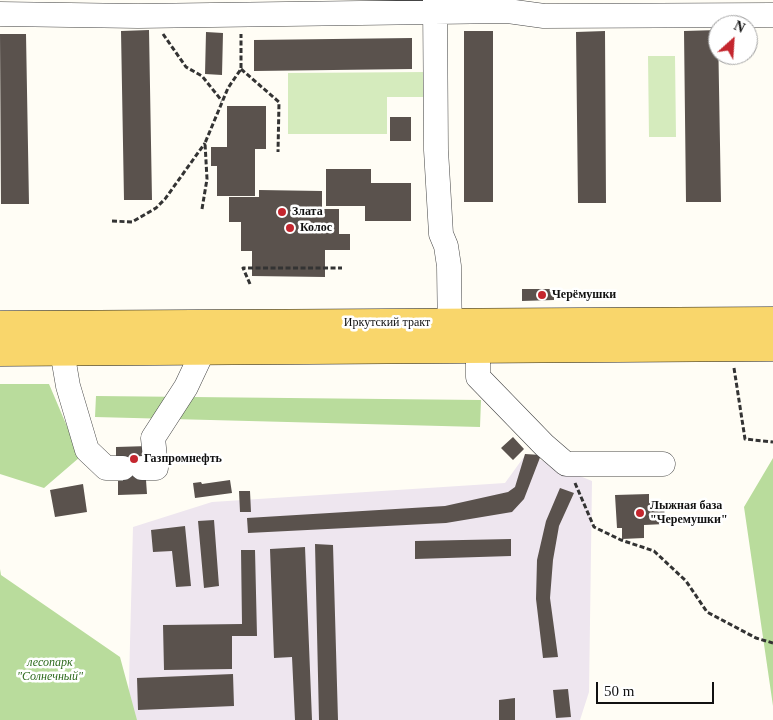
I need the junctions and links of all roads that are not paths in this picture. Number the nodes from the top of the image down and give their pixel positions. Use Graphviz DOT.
graph roads {
  1 [pos="435,6"];
  2 [pos="0,14"];
  3 [pos="773,15"];
  4 [pos="773,320"];
  5 [pos="0,325"];
  6 [pos="450,336"];
  7 [pos="773,347"];
  8 [pos="478,349"];
  9 [pos="203,351"];
  10 [pos="0,352"];
  11 [pos="62,352"];
  12 [pos="663,464"];
  1 -- 2 [label="street"];
  1 -- 3 [label="street"];
  1 -- 6 [label="street"];
  4 -- 6 [label="main road, Иркутский тракт"];
  5 -- 6 [label="main road, Иркутский тракт"];
  6 -- 8 [label="main road, Иркутский тракт"];
  6 -- 9 [label="main road, Иркутский тракт"];
  7 -- 8 [label="main road, Иркутский тракт"];
  8 -- 12 [label="street"];
  9 -- 11 [label="main road, Иркутский тракт"];
  9 -- 11 [label="street"];
  10 -- 11 [label="main road, Иркутский тракт"];
}
